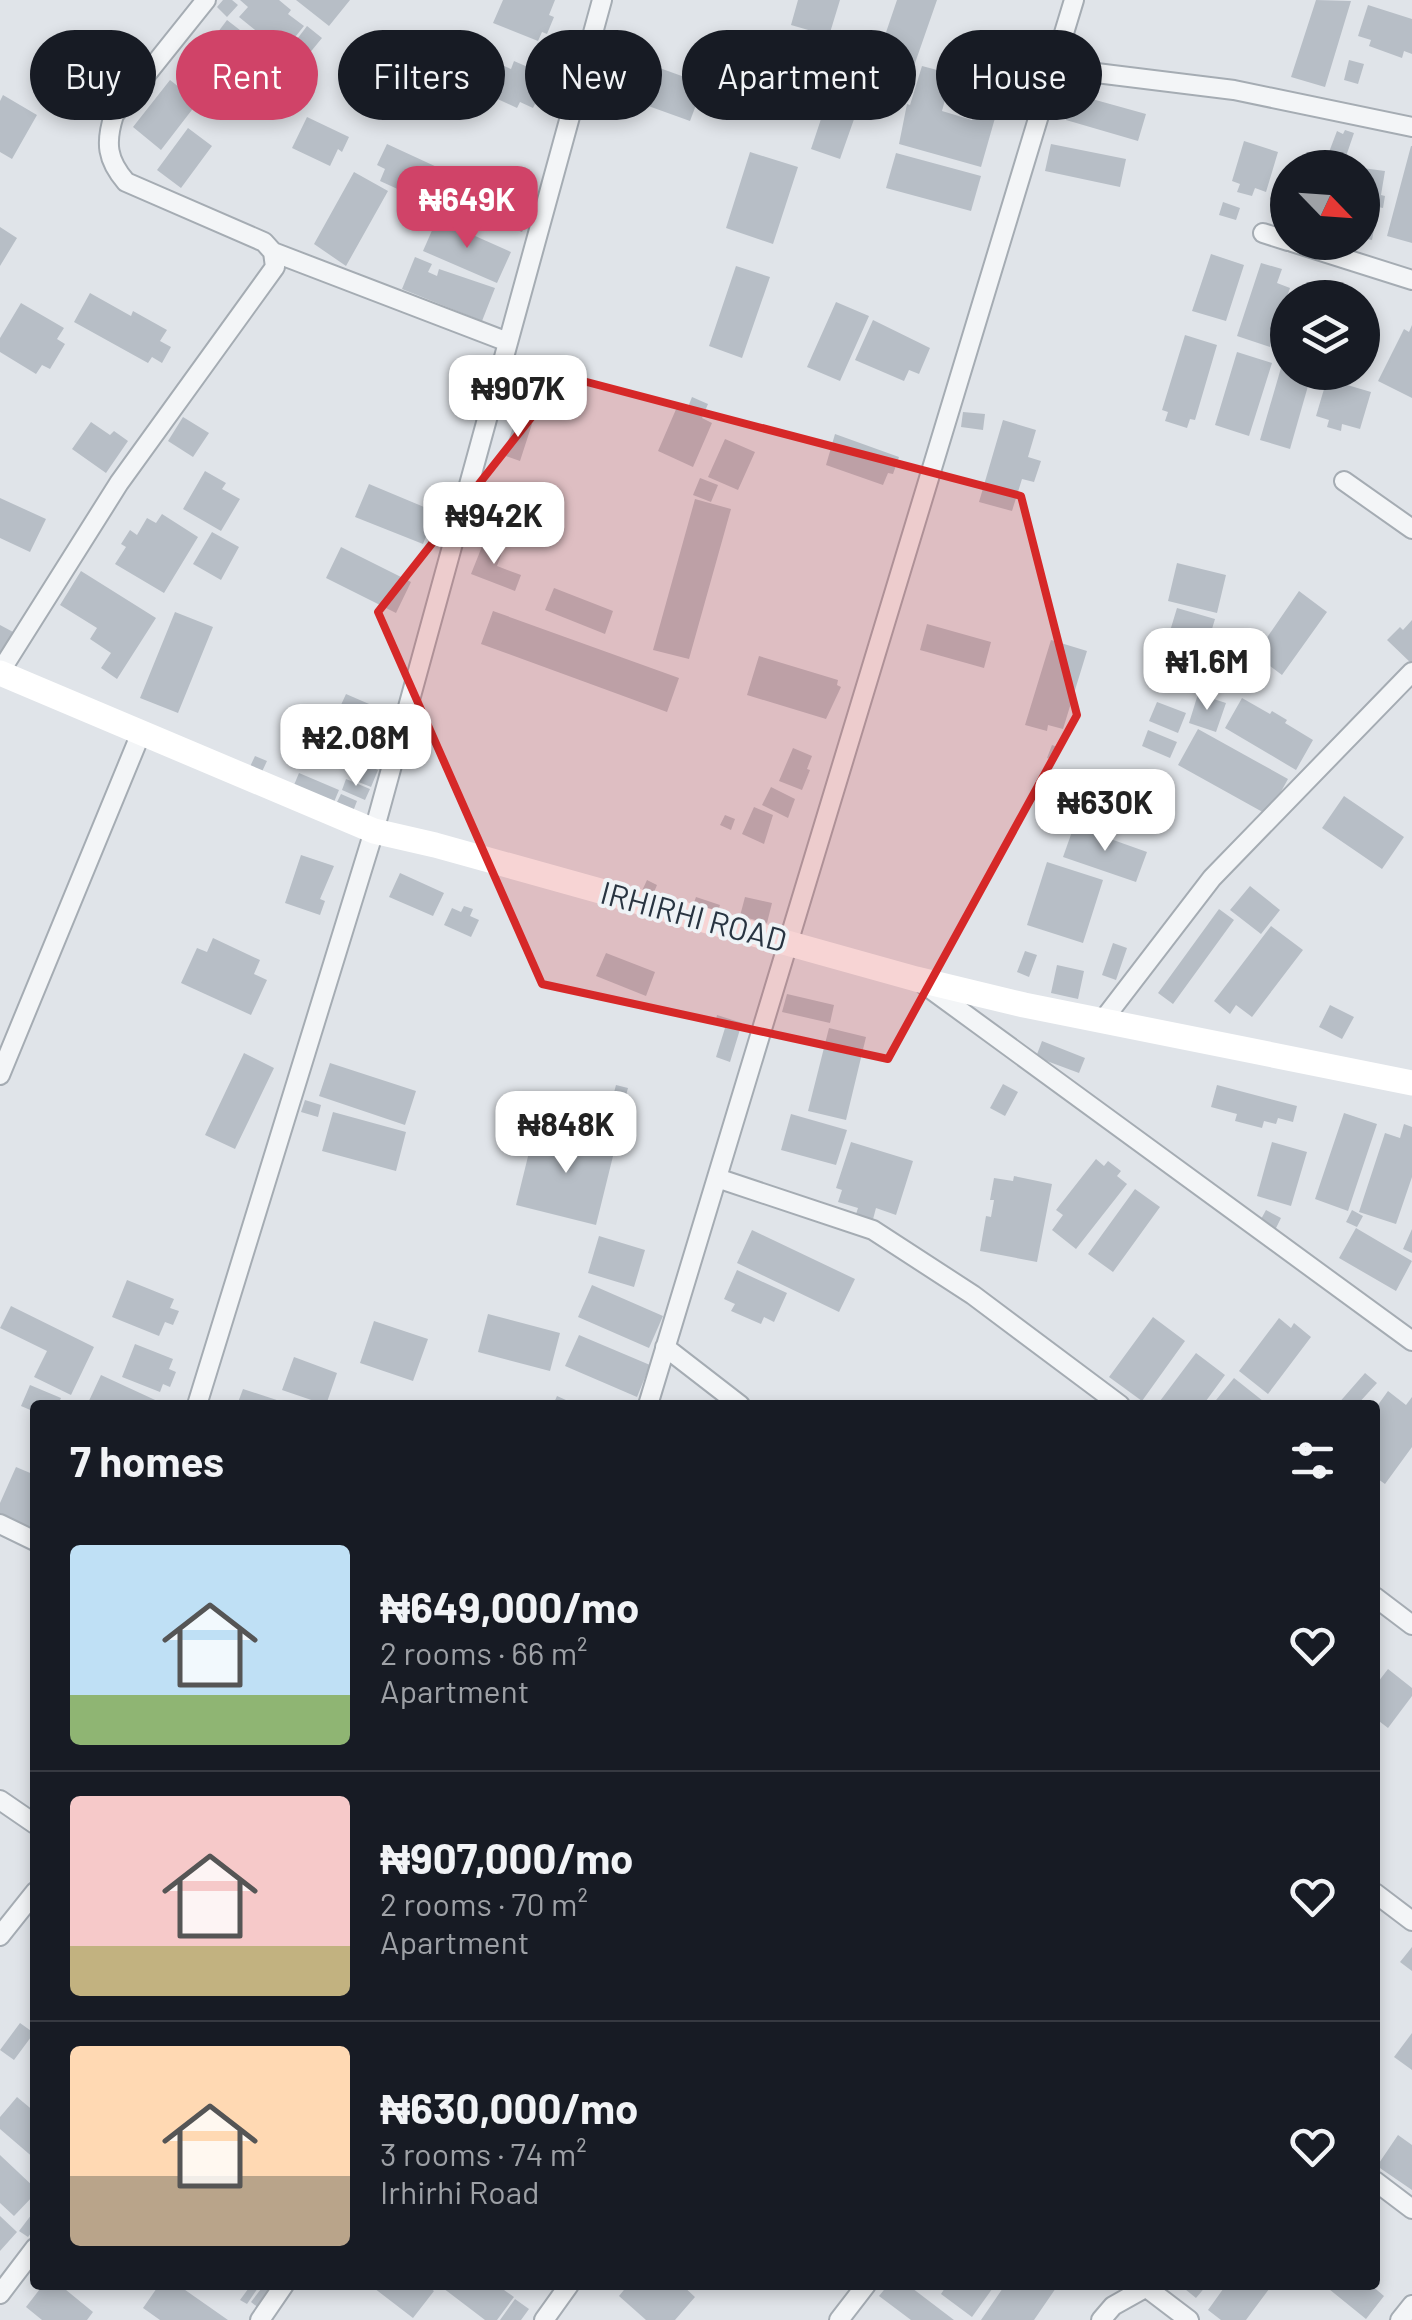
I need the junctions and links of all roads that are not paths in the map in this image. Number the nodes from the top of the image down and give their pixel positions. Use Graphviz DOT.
graph roads {
  1 [pos="206,0"];
  2 [pos="602,0"];
  3 [pos="1074,0"];
  4 [pos="1066,30"];
  5 [pos="1102,74"];
  6 [pos="1040,120"];
  7 [pos="1412,127"];
  8 [pos="1263,233"];
  9 [pos="1270,235"];
  10 [pos="273,252"];
  11 [pos="1348,260"];
  12 [pos="1412,280"];
  13 [pos="508,342"];
  14 [pos="1344,481"];
  15 [pos="1412,530"];
  16 [pos="0,672"];
  17 [pos="1412,672"];
  18 [pos="141,733"];
  19 [pos="374,832"];
  20 [pos="787,940"];
  21 [pos="916,978"];
  22 [pos="1103,1020"];
  23 [pos="0,1075"];
  24 [pos="1412,1082"];
  25 [pos="717,1178"];
  26 [pos="1412,1341"];
  27 [pos="664,1347"];
  28 [pos="199,1400"];
  29 [pos="649,1400"];
  30 [pos="733,1400"];
  31 [pos="1113,1400"];
  32 [pos="0,1524"];
  33 [pos="30,1539"];
  34 [pos="1380,1601"];
  35 [pos="1412,1625"];
  36 [pos="0,1800"];
  37 [pos="30,1821"];
  38 [pos="1380,1897"];
  39 [pos="30,1898"];
  40 [pos="1412,1921"];
  41 [pos="0,1936"];
  42 [pos="1380,2185"];
  43 [pos="1412,2208"];
  44 [pos="30,2255"];
  45 [pos="281,2290"];
  46 [pos="565,2290"];
  47 [pos="862,2290"];
  48 [pos="1139,2290"];
  49 [pos="1150,2290"];
  50 [pos="0,2294"];
  51 [pos="1412,2305"];
  52 [pos="260,2320"];
  53 [pos="544,2320"];
  54 [pos="839,2320"];
  55 [pos="1101,2320"];
  56 [pos="1189,2320"];
  57 [pos="1400,2320"];
  1 -- 10 [label="street"];
  2 -- 13 [label="street"];
  3 -- 4 [label="street"];
  5 -- 7 [label="street"];
  6 -- 20 [label="street"];
  8 -- 9 [label="street"];
  10 -- 13 [label="street"];
  10 -- 16 [label="street"];
  11 -- 12 [label="street"];
  13 -- 19 [label="street"];
  14 -- 15 [label="street"];
  16 -- 18 [label="street, IRHIRHI ROAD"];
  17 -- 22 [label="street"];
  18 -- 19 [label="street, IRHIRHI ROAD"];
  18 -- 23 [label="street"];
  19 -- 20 [label="street, IRHIRHI ROAD"];
  19 -- 28 [label="street"];
  20 -- 21 [label="street, IRHIRHI ROAD"];
  20 -- 25 [label="street"];
  21 -- 22 [label="street, IRHIRHI ROAD"];
  21 -- 26 [label="street"];
  22 -- 24 [label="street, IRHIRHI ROAD"];
  25 -- 27 [label="street"];
  25 -- 31 [label="street"];
  27 -- 29 [label="street"];
  27 -- 30 [label="street"];
  32 -- 33 [label="street"];
  34 -- 35 [label="street"];
  36 -- 37 [label="street"];
  38 -- 40 [label="street"];
  39 -- 41 [label="street"];
  42 -- 43 [label="street"];
  44 -- 50 [label="street"];
  45 -- 52 [label="street"];
  46 -- 53 [label="street"];
  47 -- 54 [label="street"];
  48 -- 55 [label="street"];
  49 -- 56 [label="street"];
  51 -- 57 [label="street"];
}
